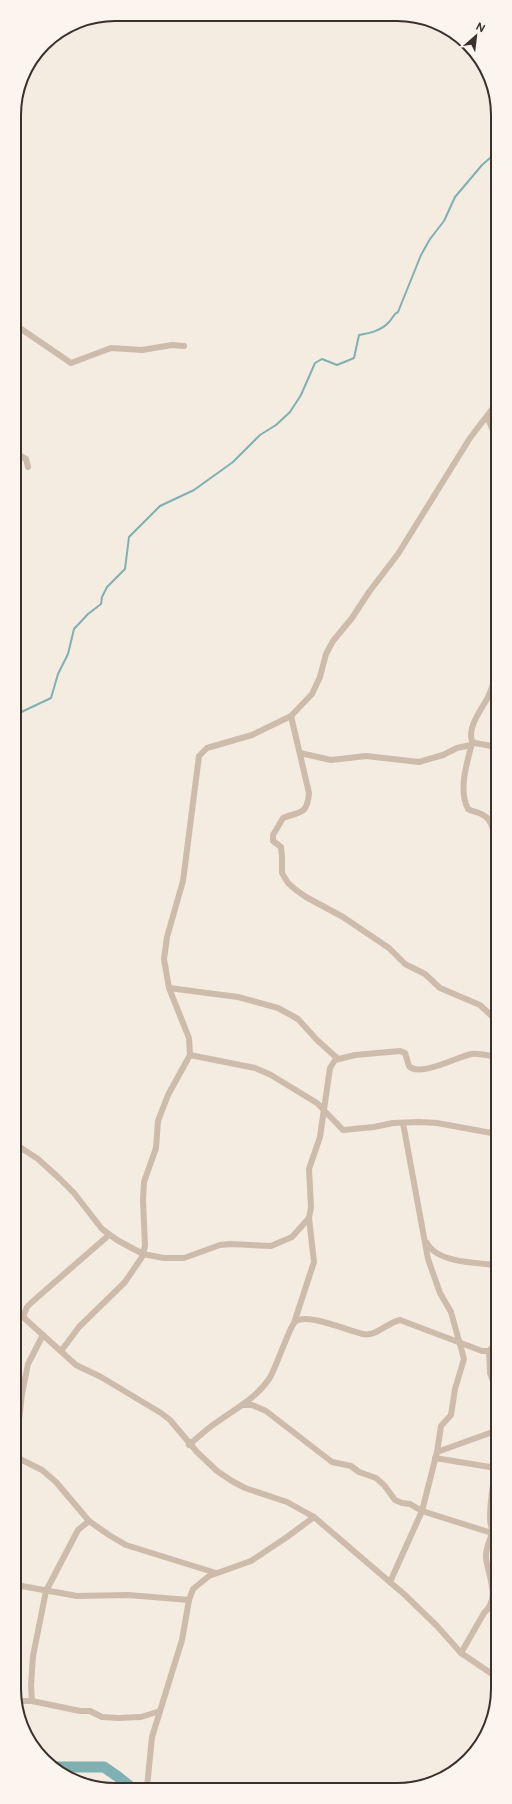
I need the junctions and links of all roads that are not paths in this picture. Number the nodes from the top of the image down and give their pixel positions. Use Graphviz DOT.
graph roads {
  1 [pos="21,329"];
  2 [pos="184,346"];
  3 [pos="491,411"];
  4 [pos="487,417"];
  5 [pos="491,426"];
  6 [pos="21,456"];
  7 [pos="28,467"];
  8 [pos="491,689"];
  9 [pos="291,716"];
  10 [pos="472,743"];
  11 [pos="491,746"];
  12 [pos="300,753"];
  13 [pos="491,827"];
  14 [pos="169,988"];
  15 [pos="491,1015"];
  16 [pos="190,1055"];
  17 [pos="491,1057"];
  18 [pos="337,1058"];
  19 [pos="323,1109"];
  20 [pos="403,1123"];
  21 [pos="491,1133"];
  22 [pos="21,1148"];
  23 [pos="309,1218"];
  24 [pos="109,1235"];
  25 [pos="426,1242"];
  26 [pos="143,1254"];
  27 [pos="491,1264"];
  28 [pos="23,1317"];
  29 [pos="294,1323"];
  30 [pos="43,1335"];
  31 [pos="459,1343"];
  32 [pos="491,1350"];
  33 [pos="60,1351"];
  34 [pos="491,1365"];
  35 [pos="491,1375"];
  36 [pos="21,1387"];
  37 [pos="243,1405"];
  38 [pos="491,1433"];
  39 [pos="189,1445"];
  40 [pos="436,1455"];
  41 [pos="21,1460"];
  42 [pos="491,1467"];
  43 [pos="491,1510"];
  44 [pos="422,1511"];
  45 [pos="314,1517"];
  46 [pos="89,1520"];
  47 [pos="491,1521"];
  48 [pos="491,1532"];
  49 [pos="491,1541"];
  50 [pos="216,1573"];
  51 [pos="491,1579"];
  52 [pos="390,1582"];
  53 [pos="21,1586"];
  54 [pos="46,1591"];
  55 [pos="189,1600"];
  56 [pos="491,1603"];
  57 [pos="461,1653"];
  58 [pos="491,1673"];
  59 [pos="22,1701"];
  60 [pos="32,1701"];
  61 [pos="160,1711"];
  62 [pos="147,1783"];
  1 -- 2 [label="street"];
  3 -- 4 [label="street"];
  4 -- 5 [label="street"];
  4 -- 9 [label="street"];
  6 -- 7 [label="street"];
  8 -- 10 [label="street"];
  9 -- 12 [label="street"];
  9 -- 14 [label="street"];
  10 -- 11 [label="street"];
  10 -- 12 [label="street"];
  10 -- 13 [label="street"];
  12 -- 15 [label="street"];
  14 -- 16 [label="street"];
  14 -- 18 [label="street"];
  16 -- 19 [label="street"];
  16 -- 26 [label="street"];
  17 -- 18 [label="street"];
  18 -- 19 [label="street"];
  19 -- 20 [label="street"];
  19 -- 23 [label="street"];
  20 -- 21 [label="street"];
  20 -- 25 [label="street"];
  22 -- 24 [label="street"];
  23 -- 26 [label="street"];
  23 -- 29 [label="street"];
  24 -- 26 [label="street"];
  24 -- 28 [label="street"];
  25 -- 27 [label="street"];
  25 -- 31 [label="street"];
  26 -- 33 [label="street"];
  28 -- 30 [label="street"];
  29 -- 31 [label="street"];
  29 -- 37 [label="street"];
  30 -- 33 [label="street"];
  30 -- 36 [label="street"];
  31 -- 32 [label="street"];
  31 -- 40 [label="street"];
  33 -- 39 [label="street"];
  34 -- 35 [label="street"];
  37 -- 39 [label="street"];
  37 -- 44 [label="street"];
  38 -- 40 [label="street"];
  39 -- 45 [label="street"];
  40 -- 42 [label="street"];
  40 -- 44 [label="street"];
  41 -- 46 [label="street"];
  43 -- 47 [label="street"];
  44 -- 48 [label="street"];
  44 -- 52 [label="street"];
  45 -- 50 [label="street"];
  45 -- 52 [label="street"];
  46 -- 50 [label="street"];
  46 -- 54 [label="street"];
  49 -- 51 [label="street"];
  50 -- 55 [label="street"];
  52 -- 57 [label="street"];
  53 -- 54 [label="street"];
  54 -- 55 [label="street"];
  54 -- 60 [label="street"];
  55 -- 61 [label="street"];
  56 -- 57 [label="street"];
  57 -- 58 [label="street"];
  59 -- 60 [label="street"];
  60 -- 61 [label="street"];
  61 -- 62 [label="street"];
}
